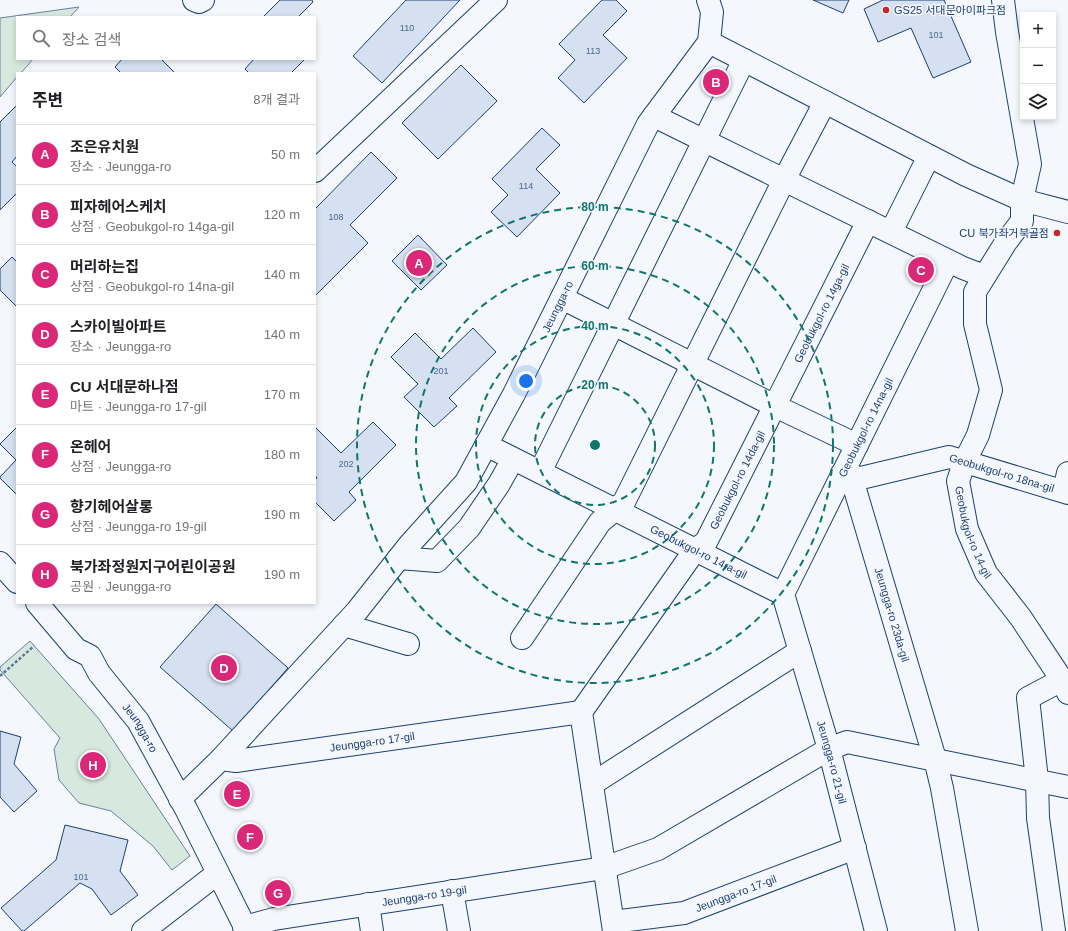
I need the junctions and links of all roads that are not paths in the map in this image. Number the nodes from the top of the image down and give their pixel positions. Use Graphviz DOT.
graph roads {
  1 [pos="194,0"];
  2 [pos="202,0"];
  3 [pos="496,0"];
  4 [pos="708,0"];
  5 [pos="1003,0"];
  6 [pos="709,42"];
  7 [pos="744,60"];
  8 [pos="825,102"];
  9 [pos="654,116"];
  10 [pos="704,140"];
  11 [pos="929,156"];
  12 [pos="316,170"];
  13 [pos="784,180"];
  14 [pos="1022,200"];
  15 [pos="1068,212"];
  16 [pos="868,221"];
  17 [pos="890,232"];
  18 [pos="948,261"];
  19 [pos="984,276"];
  20 [pos="562,298"];
  21 [pos="612,325"];
  22 [pos="693,365"];
  23 [pos="775,406"];
  24 [pos="486,445"];
  25 [pos="857,445"];
  26 [pos="513,459"];
  27 [pos="965,461"];
  28 [pos="540,472"];
  29 [pos="842,474"];
  30 [pos="1067,486"];
  31 [pos="614,510"];
  32 [pos="695,550"];
  33 [pos="398,558"];
  34 [pos="0,563"];
  35 [pos="16,581"];
  36 [pos="783,594"];
  37 [pos="38,604"];
  38 [pos="344,625"];
  39 [pos="522,638"];
  40 [pos="408,644"];
  41 [pos="800,651"];
  42 [pos="1065,686"];
  43 [pos="581,712"];
  44 [pos="829,749"];
  45 [pos="221,759"];
  46 [pos="934,759"];
  47 [pos="1037,780"];
  48 [pos="592,784"];
  49 [pos="1068,787"];
  50 [pos="180,799"];
  51 [pos="855,848"];
  52 [pos="604,868"];
  53 [pos="218,873"];
  54 [pos="452,891"];
  55 [pos="368,904"];
  56 [pos="613,927"];
  57 [pos="245,929"];
  58 [pos="143,931"];
  59 [pos="372,931"];
  60 [pos="458,931"];
  61 [pos="876,931"];
  62 [pos="967,931"];
  63 [pos="1054,931"];
  1 -- 2 [label="street"];
  3 -- 12 [label="street"];
  4 -- 6 [label="street"];
  5 -- 14 [label="street, Geobukgol-ro 14-gil"];
  6 -- 7 [label="street"];
  6 -- 9 [label="street, Jeungga-ro"];
  7 -- 8 [label="street"];
  7 -- 10 [label="street"];
  8 -- 11 [label="street"];
  8 -- 13 [label="street"];
  9 -- 10 [label="street"];
  9 -- 20 [label="street, Jeungga-ro"];
  10 -- 13 [label="street"];
  10 -- 21 [label="street"];
  11 -- 14 [label="street"];
  11 -- 17 [label="street"];
  13 -- 16 [label="street"];
  13 -- 22 [label="street"];
  14 -- 15 [label="street"];
  14 -- 19 [label="street, Geobukgol-ro 14-gil"];
  16 -- 17 [label="street"];
  16 -- 23 [label="street, Geobukgol-ro 14ga-gil"];
  17 -- 18 [label="street"];
  18 -- 19 [label="street"];
  18 -- 25 [label="street, Geobukgol-ro 14na-gil"];
  19 -- 27 [label="street, Geobukgol-ro 14-gil"];
  20 -- 21 [label="street"];
  20 -- 24 [label="street, Jeungga-ro"];
  21 -- 22 [label="street"];
  21 -- 28 [label="street"];
  22 -- 23 [label="street"];
  22 -- 31 [label="street"];
  23 -- 25 [label="street"];
  23 -- 32 [label="street, Geobukgol-ro 14da-gil"];
  24 -- 26 [label="street, Geobukgol-ro 14ra-gil"];
  24 -- 33 [label="street, Jeungga-ro"];
  25 -- 29 [label="street, Geobukgol-ro 14na-gil"];
  26 -- 28 [label="street, Geobukgol-ro 14ra-gil"];
  26 -- 33 [label="street"];
  27 -- 29 [label="street, Geobukgol-ro 18na-gil"];
  27 -- 30 [label="street, Geobukgol-ro 18na-gil"];
  27 -- 42 [label="street, Geobukgol-ro 14-gil"];
  28 -- 31 [label="street, Geobukgol-ro 14ra-gil"];
  29 -- 36 [label="street, Geobukgol-ro 14na-gil"];
  29 -- 46 [label="street, Jeungga-ro 23da-gil"];
  31 -- 32 [label="street, Geobukgol-ro 14ra-gil"];
  31 -- 39 [label="street"];
  32 -- 36 [label="street, Geobukgol-ro 14ra-gil"];
  32 -- 43 [label="street"];
  33 -- 38 [label="street, Jeungga-ro"];
  34 -- 35 [label="street"];
  36 -- 41 [label="street, Jeungga-ro 21-gil"];
  37 -- 50 [label="street, Jeungga-ro"];
  38 -- 40 [label="street"];
  38 -- 45 [label="street, Jeungga-ro"];
  41 -- 44 [label="street, Jeungga-ro 21-gil"];
  41 -- 48 [label="street"];
  42 -- 47 [label="street"];
  43 -- 45 [label="street, Jeungga-ro 17-gil"];
  43 -- 48 [label="street, Jeungga-ro 17-gil"];
  44 -- 46 [label="street"];
  44 -- 51 [label="street, Jeungga-ro 21-gil"];
  44 -- 52 [label="street"];
  45 -- 50 [label="street"];
  46 -- 47 [label="street"];
  46 -- 62 [label="street, Jeungga-ro 23da-gil"];
  47 -- 49 [label="street"];
  47 -- 63 [label="street"];
  48 -- 52 [label="street, Jeungga-ro 17-gil"];
  50 -- 53 [label="street, Jeungga-ro"];
  51 -- 56 [label="street, Jeungga-ro 17-gil"];
  51 -- 61 [label="street, Jeungga-ro 21-gil"];
  52 -- 54 [label="street, Jeungga-ro 19-gil"];
  52 -- 56 [label="street, Jeungga-ro 17-gil"];
  53 -- 57 [label="street, Jeungga-ro"];
  53 -- 58 [label="street"];
  54 -- 55 [label="street, Jeungga-ro 19-gil"];
  54 -- 60 [label="street"];
  55 -- 57 [label="street, Jeungga-ro 19-gil"];
  55 -- 59 [label="street"];
}
